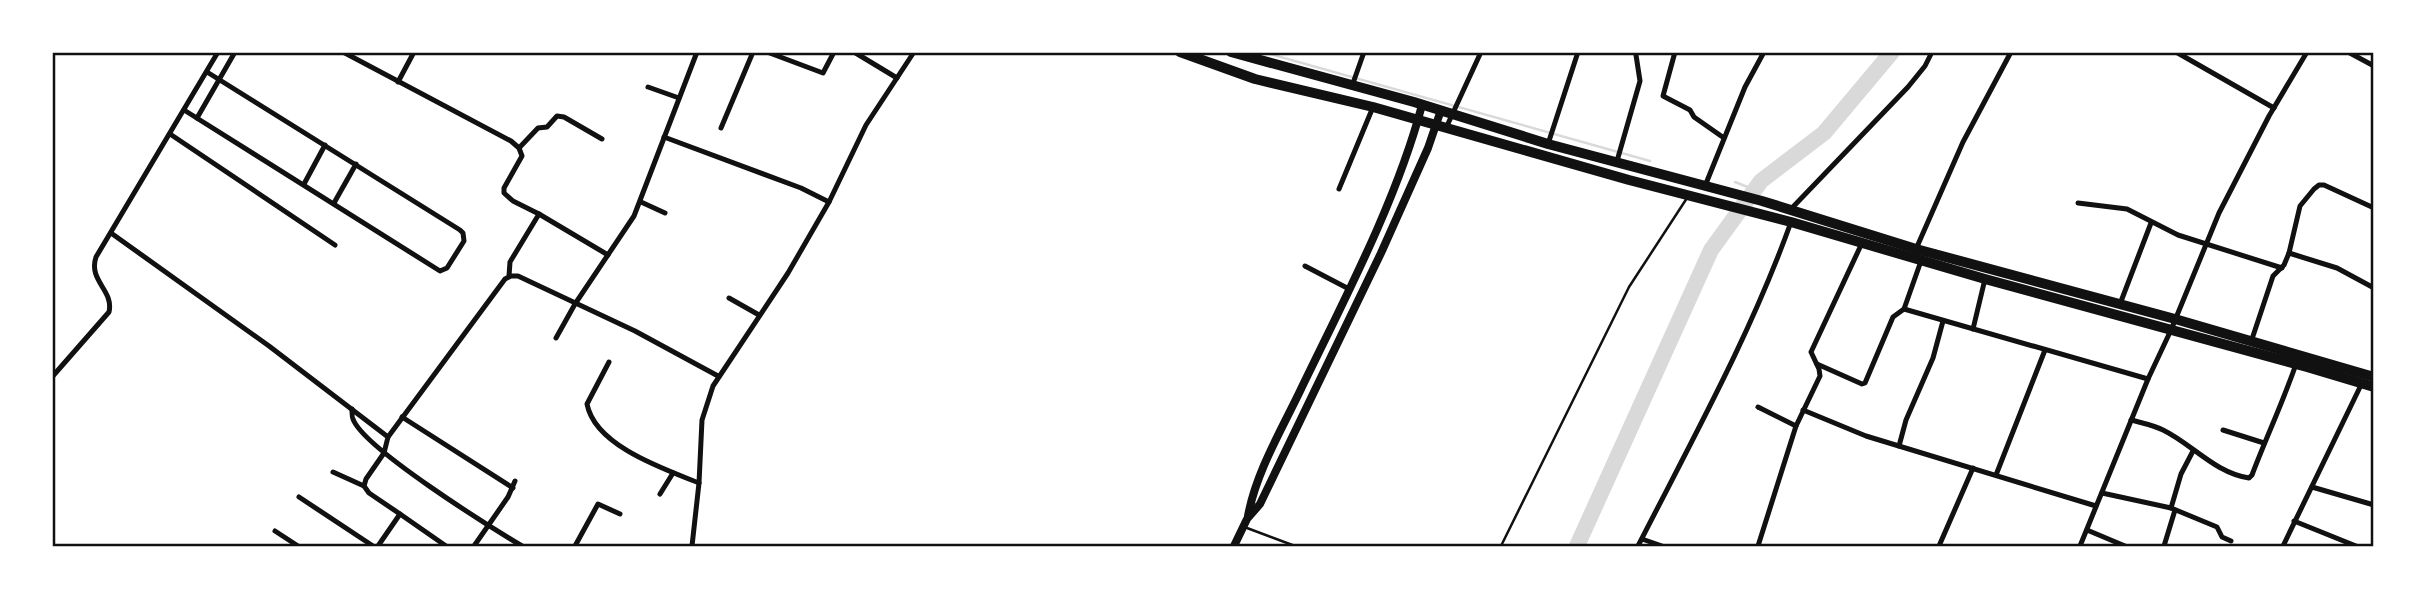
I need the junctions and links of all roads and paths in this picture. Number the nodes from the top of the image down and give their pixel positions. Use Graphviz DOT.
graph roads {
  1 [pos="218,52"];
  2 [pos="235,52"];
  3 [pos="343,52"];
  4 [pos="414,52"];
  5 [pos="697,52"];
  6 [pos="753,52"];
  7 [pos="767,52"];
  8 [pos="834,52"];
  9 [pos="854,52"];
  10 [pos="914,52"];
  11 [pos="1180,52"];
  12 [pos="1231,52"];
  13 [pos="1364,52"];
  14 [pos="1481,52"];
  15 [pos="1578,52"];
  16 [pos="1675,52"];
  17 [pos="1764,52"];
  18 [pos="1932,52"];
  19 [pos="2011,52"];
  20 [pos="2176,52"];
  21 [pos="2306,52"];
  22 [pos="2348,52"];
  23 [pos="1636,55"];
  24 [pos="2374,66"];
  25 [pos="207,72"];
  26 [pos="897,78"];
  27 [pos="220,79"];
  28 [pos="1354,80"];
  29 [pos="398,82"];
  30 [pos="648,87"];
  31 [pos="679,98"];
  32 [pos="1422,105"];
  33 [pos="1373,107"];
  34 [pos="2274,108"];
  35 [pos="1450,109"];
  36 [pos="184,110"];
  37 [pos="197,118"];
  38 [pos="1418,121"];
  39 [pos="1441,127"];
  40 [pos="721,128"];
  41 [pos="170,134"];
  42 [pos="664,137"];
  43 [pos="1724,138"];
  44 [pos="602,139"];
  45 [pos="1549,141"];
  46 [pos="325,145"];
  47 [pos="519,148"];
  48 [pos="1617,159"];
  49 [pos="356,164"];
  50 [pos="304,184"];
  51 [pos="1704,186"];
  52 [pos="1339,189"];
  53 [pos="1689,195"];
  54 [pos="641,202"];
  55 [pos="829,202"];
  56 [pos="334,203"];
  57 [pos="2078,203"];
  58 [pos="2374,208"];
  59 [pos="1790,210"];
  60 [pos="539,214"];
  61 [pos="666,214"];
  62 [pos="1791,222"];
  63 [pos="1378,223"];
  64 [pos="2151,223"];
  65 [pos="1392,229"];
  66 [pos="111,233"];
  67 [pos="1862,243"];
  68 [pos="335,245"];
  69 [pos="2205,245"];
  70 [pos="1916,248"];
  71 [pos="2289,253"];
  72 [pos="608,255"];
  73 [pos="1922,260"];
  74 [pos="1305,266"];
  75 [pos="2282,268"];
  76 [pos="509,276"];
  77 [pos="1985,279"];
  78 [pos="2374,288"];
  79 [pos="1349,289"];
  80 [pos="729,298"];
  81 [pos="575,304"];
  82 [pos="2120,304"];
  83 [pos="1905,309"];
  84 [pos="759,315"];
  85 [pos="2175,319"];
  86 [pos="1943,321"];
  87 [pos="1973,330"];
  88 [pos="2171,330"];
  89 [pos="556,338"];
  90 [pos="2251,342"];
  91 [pos="2045,350"];
  92 [pos="609,362"];
  93 [pos="1817,364"];
  94 [pos="2296,364"];
  95 [pos="718,376"];
  96 [pos="52,377"];
  97 [pos="2367,378"];
  98 [pos="2148,379"];
  99 [pos="2374,387"];
  100 [pos="1758,407"];
  101 [pos="352,409"];
  102 [pos="1803,410"];
  103 [pos="402,417"];
  104 [pos="2132,420"];
  105 [pos="1796,426"];
  106 [pos="2223,430"];
  107 [pos="388,436"];
  108 [pos="2264,443"];
  109 [pos="1899,446"];
  110 [pos="2193,451"];
  111 [pos="384,453"];
  112 [pos="1973,468"];
  113 [pos="333,472"];
  114 [pos="673,473"];
  115 [pos="1996,475"];
  116 [pos="699,484"];
  117 [pos="364,486"];
  118 [pos="2312,486"];
  119 [pos="2102,493"];
  120 [pos="660,494"];
  121 [pos="299,498"];
  122 [pos="2374,505"];
  123 [pos="2096,506"];
  124 [pos="2173,509"];
  125 [pos="400,514"];
  126 [pos="620,514"];
  127 [pos="2294,521"];
  128 [pos="1246,523"];
  129 [pos="488,526"];
  130 [pos="2087,530"];
  131 [pos="275,531"];
  132 [pos="1642,539"];
  133 [pos="2231,541"];
  134 [pos="298,547"];
  135 [pos="375,547"];
  136 [pos="446,547"];
  137 [pos="474,547"];
  138 [pos="522,547"];
  139 [pos="575,547"];
  140 [pos="692,547"];
  141 [pos="1234,547"];
  142 [pos="1295,547"];
  143 [pos="1500,547"];
  144 [pos="1638,547"];
  145 [pos="1662,547"];
  146 [pos="1758,547"];
  147 [pos="1939,547"];
  148 [pos="2080,547"];
  149 [pos="2125,547"];
  150 [pos="2164,547"];
  151 [pos="2283,547"];
  152 [pos="2356,547"];
  1 -- 25 [label="street"];
  2 -- 27 [label="street"];
  3 -- 29 [label="street"];
  4 -- 29 [label="street"];
  5 -- 31 [label="street"];
  6 -- 40 [label="street"];
  7 -- 8 [label="street"];
  9 -- 26 [label="street"];
  10 -- 26 [label="street"];
  11 -- 33 [label="highway"];
  12 -- 28 [label="highway"];
  13 -- 28 [label="street"];
  14 -- 35 [label="street"];
  15 -- 45 [label="street"];
  16 -- 43 [label="street"];
  17 -- 43 [label="street"];
  18 -- 59 [label="street"];
  19 -- 70 [label="street"];
  20 -- 34 [label="street"];
  21 -- 34 [label="street"];
  22 -- 24 [label="street"];
  23 -- 48 [label="street"];
  25 -- 27 [label="street"];
  25 -- 36 [label="street"];
  26 -- 55 [label="street"];
  27 -- 37 [label="street"];
  27 -- 46 [label="street"];
  28 -- 32 [label="highway"];
  29 -- 47 [label="street"];
  30 -- 31 [label="street"];
  31 -- 42 [label="street"];
  32 -- 35 [label="highway"];
  32 -- 38 [label="main road"];
  33 -- 38 [label="highway"];
  33 -- 52 [label="street"];
  34 -- 69 [label="street"];
  35 -- 39 [label="main road"];
  35 -- 45 [label="highway"];
  36 -- 37 [label="street"];
  36 -- 41 [label="street"];
  37 -- 50 [label="street"];
  38 -- 39 [label="highway"];
  38 -- 63 [label="main road"];
  39 -- 53 [label="highway"];
  39 -- 65 [label="main road"];
  41 -- 66 [label="street"];
  41 -- 68 [label="street"];
  42 -- 54 [label="street"];
  42 -- 55 [label="street"];
  43 -- 51 [label="street"];
  44 -- 47 [label="street"];
  45 -- 48 [label="highway"];
  46 -- 49 [label="street"];
  46 -- 50 [label="street"];
  47 -- 60 [label="street"];
  48 -- 51 [label="highway"];
  49 -- 56 [label="street"];
  49 -- 56 [label="street"];
  50 -- 56 [label="street"];
  51 -- 59 [label="highway"];
  53 -- 62 [label="highway"];
  53 -- 143 [label="lane"];
  54 -- 61 [label="street"];
  54 -- 72 [label="street"];
  55 -- 84 [label="street"];
  57 -- 64 [label="street"];
  58 -- 71 [label="street"];
  59 -- 70 [label="highway"];
  60 -- 72 [label="street"];
  60 -- 76 [label="street"];
  62 -- 67 [label="highway"];
  62 -- 132 [label="street"];
  63 -- 65 [label="main road"];
  63 -- 79 [label="main road"];
  64 -- 69 [label="street"];
  64 -- 82 [label="street"];
  65 -- 128 [label="main road"];
  66 -- 96 [label="street"];
  66 -- 101 [label="street"];
  67 -- 73 [label="highway"];
  67 -- 93 [label="street"];
  69 -- 75 [label="street"];
  69 -- 85 [label="street"];
  70 -- 82 [label="highway"];
  71 -- 75 [label="street"];
  71 -- 78 [label="street"];
  72 -- 81 [label="street"];
  73 -- 77 [label="highway"];
  73 -- 83 [label="street"];
  74 -- 79 [label="street"];
  75 -- 90 [label="street"];
  76 -- 81 [label="street"];
  76 -- 103 [label="street"];
  77 -- 87 [label="street"];
  77 -- 88 [label="highway"];
  79 -- 128 [label="main road"];
  80 -- 84 [label="street"];
  81 -- 89 [label="street"];
  81 -- 95 [label="street"];
  82 -- 85 [label="highway"];
  83 -- 86 [label="street"];
  83 -- 93 [label="street"];
  84 -- 95 [label="street"];
  85 -- 88 [label="street"];
  85 -- 90 [label="highway"];
  86 -- 87 [label="street"];
  86 -- 109 [label="street"];
  87 -- 91 [label="street"];
  88 -- 94 [label="highway"];
  88 -- 98 [label="street"];
  90 -- 97 [label="highway"];
  91 -- 98 [label="street"];
  91 -- 115 [label="street"];
  92 -- 114 [label="street"];
  93 -- 102 [label="street"];
  94 -- 97 [label="highway"];
  94 -- 108 [label="street"];
  95 -- 116 [label="street"];
  97 -- 99 [label="highway"];
  97 -- 118 [label="street"];
  98 -- 104 [label="street"];
  100 -- 105 [label="street"];
  101 -- 107 [label="street"];
  101 -- 111 [label="street"];
  102 -- 105 [label="street"];
  102 -- 109 [label="street"];
  103 -- 107 [label="street"];
  103 -- 129 [label="street"];
  104 -- 110 [label="street"];
  104 -- 119 [label="street"];
  105 -- 146 [label="street"];
  106 -- 108 [label="street"];
  107 -- 111 [label="street"];
  108 -- 110 [label="street"];
  109 -- 112 [label="street"];
  110 -- 124 [label="street"];
  111 -- 117 [label="street"];
  111 -- 129 [label="street"];
  112 -- 115 [label="street"];
  112 -- 147 [label="street"];
  113 -- 117 [label="street"];
  114 -- 116 [label="street"];
  114 -- 120 [label="street"];
  115 -- 123 [label="street"];
  116 -- 140 [label="street"];
  117 -- 125 [label="street"];
  118 -- 122 [label="street"];
  118 -- 127 [label="street"];
  119 -- 123 [label="street"];
  119 -- 124 [label="street"];
  121 -- 135 [label="street"];
  123 -- 130 [label="street"];
  124 -- 133 [label="street"];
  124 -- 150 [label="street"];
  125 -- 135 [label="street"];
  125 -- 136 [label="street"];
  126 -- 139 [label="street"];
  127 -- 151 [label="street"];
  127 -- 152 [label="street"];
  128 -- 141 [label="main road"];
  128 -- 142 [label="lane"];
  129 -- 137 [label="street"];
  129 -- 138 [label="street"];
  130 -- 148 [label="street"];
  130 -- 149 [label="street"];
  131 -- 134 [label="street"];
  132 -- 144 [label="street"];
  132 -- 145 [label="street"];
}
